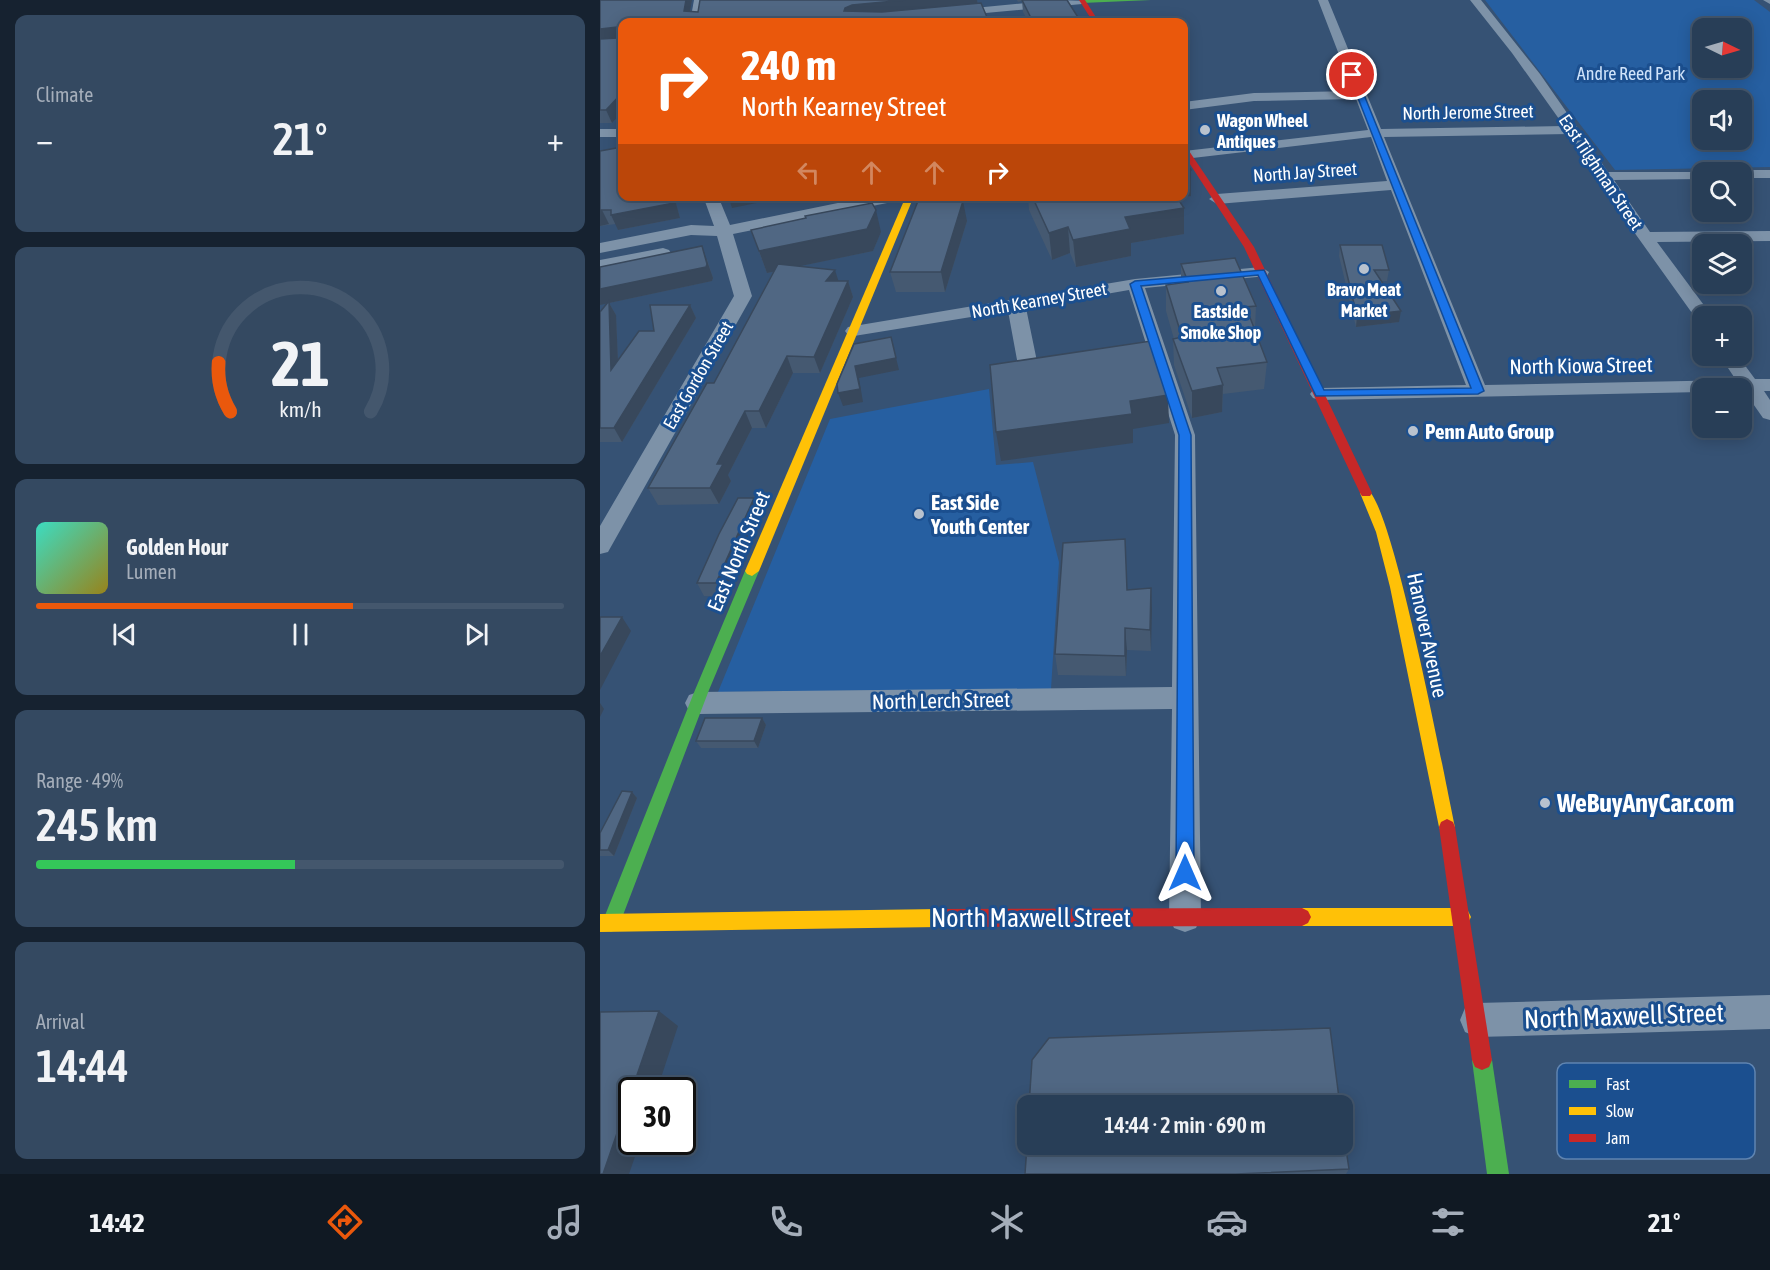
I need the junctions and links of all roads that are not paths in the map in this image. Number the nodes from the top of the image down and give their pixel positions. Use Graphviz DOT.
graph roads {
  1 [pos="699,0"];
  2 [pos="1082,0"];
  3 [pos="1148,0"];
  4 [pos="1323,0"];
  5 [pos="1475,0"];
  6 [pos="936,15"];
  7 [pos="974,17"];
  8 [pos="697,18"];
  9 [pos="1093,18"];
  10 [pos="1360,95"];
  11 [pos="1188,105"];
  12 [pos="1574,130"];
  13 [pos="600,133"];
  14 [pos="618,133"];
  15 [pos="1375,133"];
  16 [pos="1188,153"];
  17 [pos="1188,157"];
  18 [pos="1752,174"];
  19 [pos="1770,174"];
  20 [pos="1692,175"];
  21 [pos="1605,176"];
  22 [pos="1395,185"];
  23 [pos="1217,199"];
  24 [pos="712,201"];
  25 [pos="872,201"];
  26 [pos="908,201"];
  27 [pos="724,231"];
  28 [pos="1770,236"];
  29 [pos="1646,237"];
  30 [pos="695,246"];
  31 [pos="600,248"];
  32 [pos="674,250"];
  33 [pos="600,265"];
  34 [pos="1261,272"];
  35 [pos="1135,284"];
  36 [pos="1016,304"];
  37 [pos="1695,306"];
  38 [pos="854,332"];
  39 [pos="1053,372"];
  40 [pos="1030,376"];
  41 [pos="1008,380"];
  42 [pos="1770,385"];
  43 [pos="1752,386"];
  44 [pos="1692,387"];
  45 [pos="1752,390"];
  46 [pos="1478,391"];
  47 [pos="1320,394"];
  48 [pos="1770,414"];
  49 [pos="600,546"];
  50 [pos="1184,698"];
  51 [pos="698,703"];
  52 [pos="1185,917"];
  53 [pos="1462,917"];
  54 [pos="606,923"];
  55 [pos="1770,1012"];
  56 [pos="1477,1020"];
  57 [pos="1498,1174"];
  1 -- 8 [label="street"];
  2 -- 3 [label="main road"];
  2 -- 7 [label="street"];
  2 -- 9 [label="main road"];
  4 -- 10 [label="street"];
  5 -- 12 [label="street, East Tilghman Street"];
  6 -- 7 [label="street"];
  10 -- 11 [label="street"];
  10 -- 15 [label="street"];
  12 -- 15 [label="street, North Jerome Street"];
  12 -- 21 [label="street, East Tilghman Street"];
  13 -- 14 [label="street"];
  15 -- 16 [label="street, North Jerome Street"];
  15 -- 22 [label="street"];
  17 -- 23 [label="main road, Hanover Avenue"];
  18 -- 19 [label="street"];
  20 -- 21 [label="street"];
  21 -- 29 [label="street, East Tilghman Street"];
  22 -- 23 [label="street, North Jay Street"];
  22 -- 46 [label="street"];
  23 -- 34 [label="main road, Hanover Avenue"];
  24 -- 27 [label="street, East Gordon Street"];
  25 -- 27 [label="street"];
  26 -- 38 [label="main road, East North Street"];
  27 -- 30 [label="street"];
  27 -- 31 [label="street"];
  27 -- 49 [label="street, East Gordon Street"];
  28 -- 29 [label="street"];
  29 -- 37 [label="street, East Tilghman Street"];
  32 -- 33 [label="street"];
  34 -- 35 [label="street, North Kearney Street"];
  34 -- 47 [label="main road, Hanover Avenue"];
  35 -- 36 [label="street, North Kearney Street"];
  35 -- 50 [label="street"];
  36 -- 38 [label="street, North Kearney Street"];
  36 -- 40 [label="street"];
  38 -- 51 [label="main road, East North Street"];
  39 -- 40 [label="street"];
  40 -- 41 [label="street"];
  42 -- 43 [label="street, North Kiowa Street"];
  44 -- 46 [label="street, North Kiowa Street"];
  45 -- 48 [label="street"];
  46 -- 47 [label="street, North Kiowa Street"];
  47 -- 53 [label="main road, Hanover Avenue"];
  50 -- 51 [label="street, North Lerch Street"];
  50 -- 52 [label="street"];
  51 -- 54 [label="main road, East North Street"];
  52 -- 53 [label="main road, North Maxwell Street"];
  52 -- 54 [label="main road, North Maxwell Street"];
  53 -- 56 [label="main road, Hanover Avenue"];
  55 -- 56 [label="street, North Maxwell Street"];
  56 -- 57 [label="main road, Hanover Avenue"];
}
